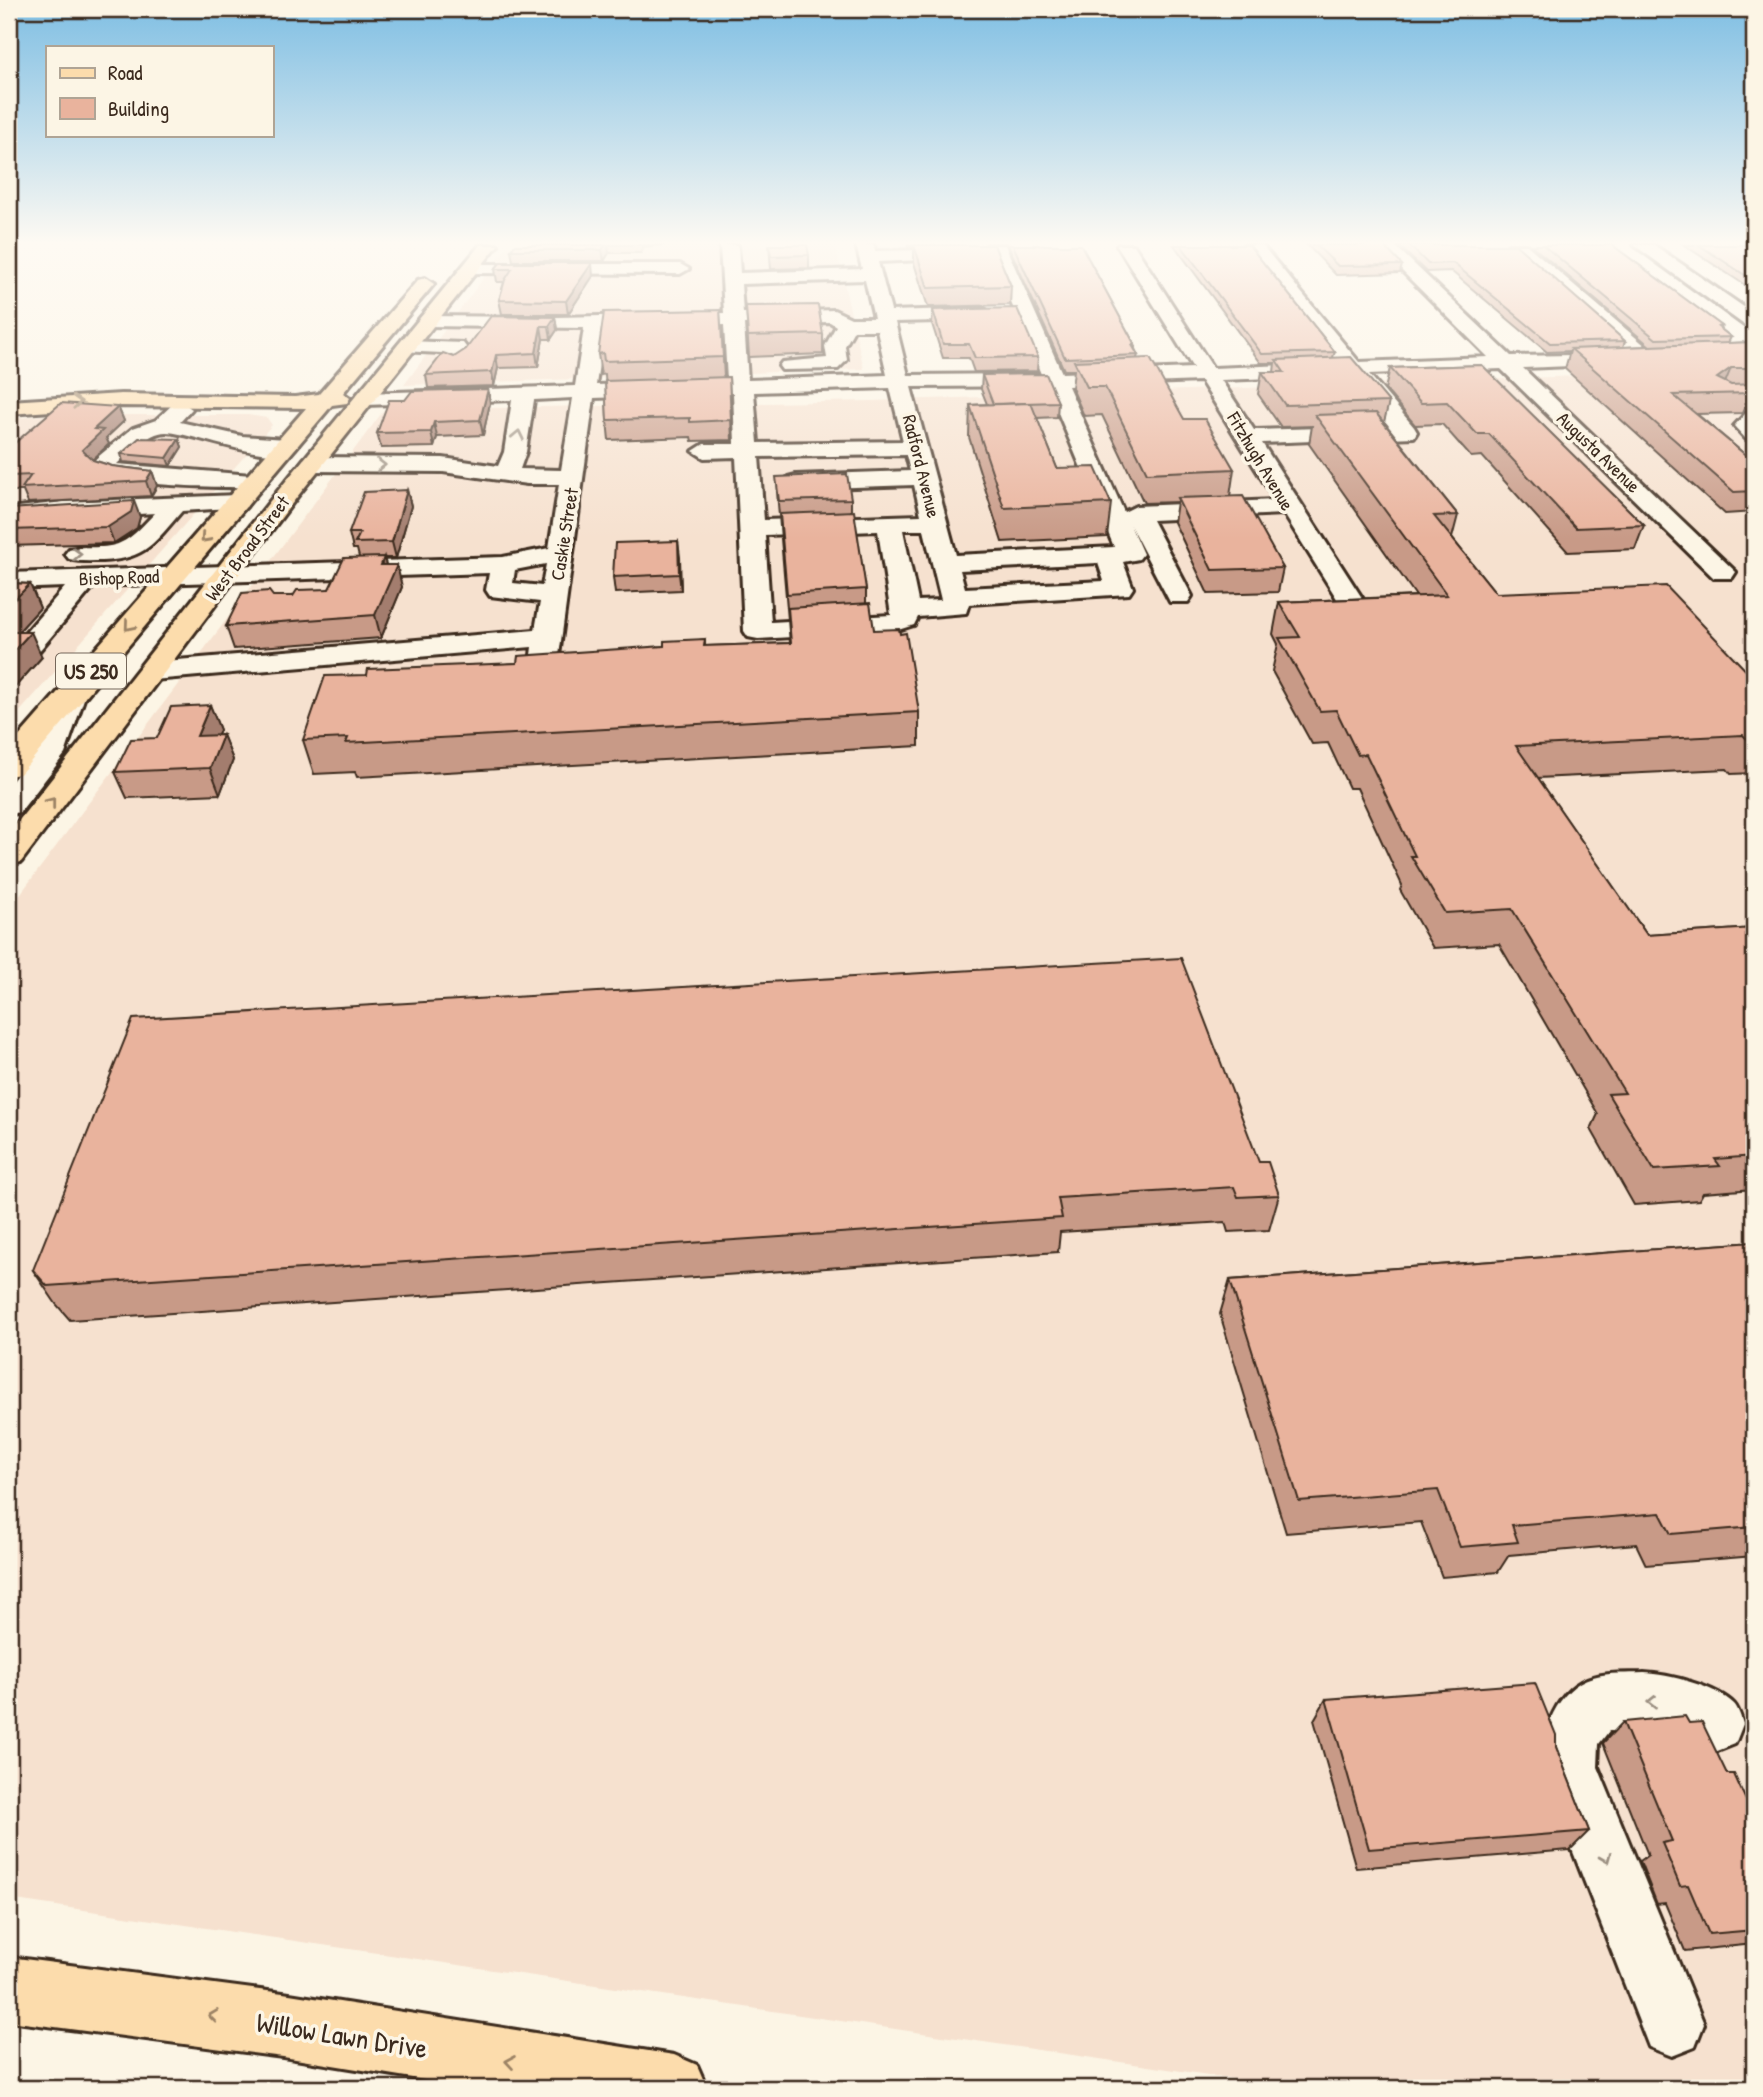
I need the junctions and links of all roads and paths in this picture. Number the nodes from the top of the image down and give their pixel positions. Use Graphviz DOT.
graph roads {
  1 [pos="376,343"];
  2 [pos="410,343"];
  3 [pos="592,343"];
  4 [pos="736,343"];
  5 [pos="837,343"];
  6 [pos="891,343"];
  7 [pos="1037,343"];
  8 [pos="1188,343"];
  9 [pos="1332,343"];
  10 [pos="1485,343"];
  11 [pos="1630,343"];
  12 [pos="407,347"];
  13 [pos="368,352"];
  14 [pos="1674,356"];
  15 [pos="1647,357"];
  16 [pos="1505,362"];
  17 [pos="1353,368"];
  18 [pos="448,369"];
  19 [pos="323,372"];
  20 [pos="386,373"];
  21 [pos="1207,373"];
  22 [pos="409,374"];
  23 [pos="833,374"];
  24 [pos="1053,380"];
  25 [pos="739,381"];
  26 [pos="902,381"];
  27 [pos="269,382"];
  28 [pos="512,385"];
  29 [pos="248,386"];
  30 [pos="9,388"];
  31 [pos="586,392"];
  32 [pos="328,398"];
  33 [pos="365,399"];
  34 [pos="424,399"];
  35 [pos="190,400"];
  36 [pos="9,407"];
  37 [pos="1754,418"];
  38 [pos="164,425"];
  39 [pos="1754,435"];
  40 [pos="1248,437"];
  41 [pos="915,438"];
  42 [pos="747,442"];
  43 [pos="248,443"];
  44 [pos="286,446"];
  45 [pos="704,451"];
  46 [pos="312,464"];
  47 [pos="506,474"];
  48 [pos="573,477"];
  49 [pos="215,478"];
  50 [pos="925,478"];
  51 [pos="257,481"];
  52 [pos="749,484"];
  53 [pos="237,502"];
  54 [pos="176,504"];
  55 [pos="1289,507"];
  56 [pos="9,515"];
  57 [pos="936,522"];
  58 [pos="889,523"];
  59 [pos="752,528"];
  60 [pos="561,553"];
  61 [pos="1108,555"];
  62 [pos="9,557"];
  63 [pos="946,563"];
  64 [pos="503,565"];
  65 [pos="308,570"];
  66 [pos="229,572"];
  67 [pos="1723,572"];
  68 [pos="173,574"];
  69 [pos="88,578"];
  70 [pos="9,581"];
  71 [pos="554,595"];
  72 [pos="1179,596"];
  73 [pos="295,600"];
  74 [pos="955,602"];
  75 [pos="1353,604"];
  76 [pos="906,610"];
  77 [pos="548,637"];
  78 [pos="29,645"];
  79 [pos="153,671"];
  80 [pos="542,675"];
  81 [pos="70,696"];
  82 [pos="9,767"];
  83 [pos="9,805"];
  84 [pos="9,855"];
  85 [pos="1715,1724"];
  86 [pos="9,1989"];
  87 [pos="1672,2024"];
  88 [pos="674,2088"];
  1 -- 13 [label="main road, West Broad Street"];
  2 -- 12 [label="main road, West Broad Street"];
  3 -- 31 [label="street, Caskie Street"];
  4 -- 25 [label="street"];
  5 -- 23 [label="street"];
  6 -- 26 [label="street, Radford Avenue"];
  7 -- 24 [label="street"];
  8 -- 21 [label="street, Fitzhugh Avenue"];
  9 -- 17 [label="street"];
  10 -- 16 [label="street, Augusta Avenue"];
  11 -- 15 [label="street"];
  12 -- 18 [label="street"];
  12 -- 20 [label="main road, West Broad Street"];
  13 -- 19 [label="main road"];
  13 -- 32 [label="main road, West Broad Street / US 250"];
  14 -- 15 [label="street"];
  15 -- 16 [label="street"];
  16 -- 17 [label="street"];
  16 -- 67 [label="street, Augusta Avenue"];
  17 -- 21 [label="street"];
  17 -- 40 [label="street"];
  18 -- 28 [label="street"];
  18 -- 34 [label="street"];
  20 -- 22 [label="street"];
  20 -- 33 [label="main road, West Broad Street"];
  21 -- 24 [label="street"];
  21 -- 40 [label="street, Fitzhugh Avenue"];
  23 -- 25 [label="street"];
  23 -- 26 [label="street"];
  24 -- 26 [label="street"];
  24 -- 61 [label="street"];
  25 -- 31 [label="street"];
  25 -- 42 [label="street"];
  26 -- 41 [label="street, Radford Avenue"];
  27 -- 29 [label="main road"];
  28 -- 31 [label="street"];
  28 -- 34 [label="street"];
  47 -- 28 [label="street, one-way"];
  29 -- 30 [label="main road"];
  29 -- 32 [label="main road"];
  31 -- 48 [label="street, Caskie Street"];
  32 -- 33 [label="main road"];
  32 -- 35 [label="main road"];
  32 -- 44 [label="main road, West Broad Street / US 250"];
  33 -- 34 [label="street"];
  33 -- 46 [label="main road, West Broad Street / US 250"];
  36 -- 35 [label="main road, one-way"];
  35 -- 38 [label="street"];
  37 -- 39 [label="street"];
  38 -- 43 [label="street"];
  38 -- 49 [label="street"];
  40 -- 55 [label="street, Fitzhugh Avenue"];
  41 -- 42 [label="street"];
  41 -- 50 [label="street, Radford Avenue"];
  42 -- 45 [label="street"];
  42 -- 52 [label="street"];
  43 -- 44 [label="street"];
  43 -- 49 [label="street"];
  44 -- 51 [label="main road, West Broad Street / US 250"];
  46 -- 47 [label="street, one-way"];
  46 -- 66 [label="main road, West Broad Street / US 250"];
  47 -- 48 [label="street"];
  48 -- 60 [label="street, Caskie Street"];
  49 -- 51 [label="street"];
  50 -- 52 [label="street"];
  50 -- 57 [label="street, Radford Avenue"];
  51 -- 53 [label="main road, West Broad Street / US 250"];
  52 -- 59 [label="street"];
  53 -- 54 [label="street"];
  53 -- 68 [label="main road, West Broad Street / US 250, one-way"];
  54 -- 56 [label="street"];
  62 -- 54 [label="street, one-way"];
  55 -- 72 [label="street"];
  55 -- 75 [label="street, Fitzhugh Avenue"];
  57 -- 58 [label="street"];
  57 -- 63 [label="street, Radford Avenue"];
  58 -- 59 [label="street"];
  58 -- 76 [label="street"];
  59 -- 76 [label="street"];
  60 -- 64 [label="street, Bishop Road"];
  60 -- 71 [label="street, Caskie Street"];
  61 -- 63 [label="street"];
  61 -- 74 [label="street"];
  63 -- 74 [label="street, Radford Avenue"];
  64 -- 65 [label="street, Bishop Road"];
  64 -- 71 [label="street"];
  65 -- 66 [label="street, Bishop Road"];
  65 -- 73 [label="street"];
  66 -- 68 [label="street, Bishop Road"];
  66 -- 79 [label="main road, West Broad Street / US 250"];
  68 -- 69 [label="street, Bishop Road"];
  68 -- 81 [label="main road, West Broad Street / US 250, one-way"];
  69 -- 70 [label="street, Bishop Road"];
  69 -- 78 [label="street"];
  71 -- 77 [label="street, Caskie Street"];
  74 -- 76 [label="street"];
  77 -- 79 [label="street"];
  77 -- 80 [label="street, Caskie Street"];
  84 -- 79 [label="main road, West Broad Street / US 250, one-way"];
  81 -- 82 [label="main road, West Broad Street / US 250"];
  81 -- 83 [label="street"];
  85 -- 87 [label="street, one-way"];
  88 -- 86 [label="main road, Willow Lawn Drive, one-way"];
}
